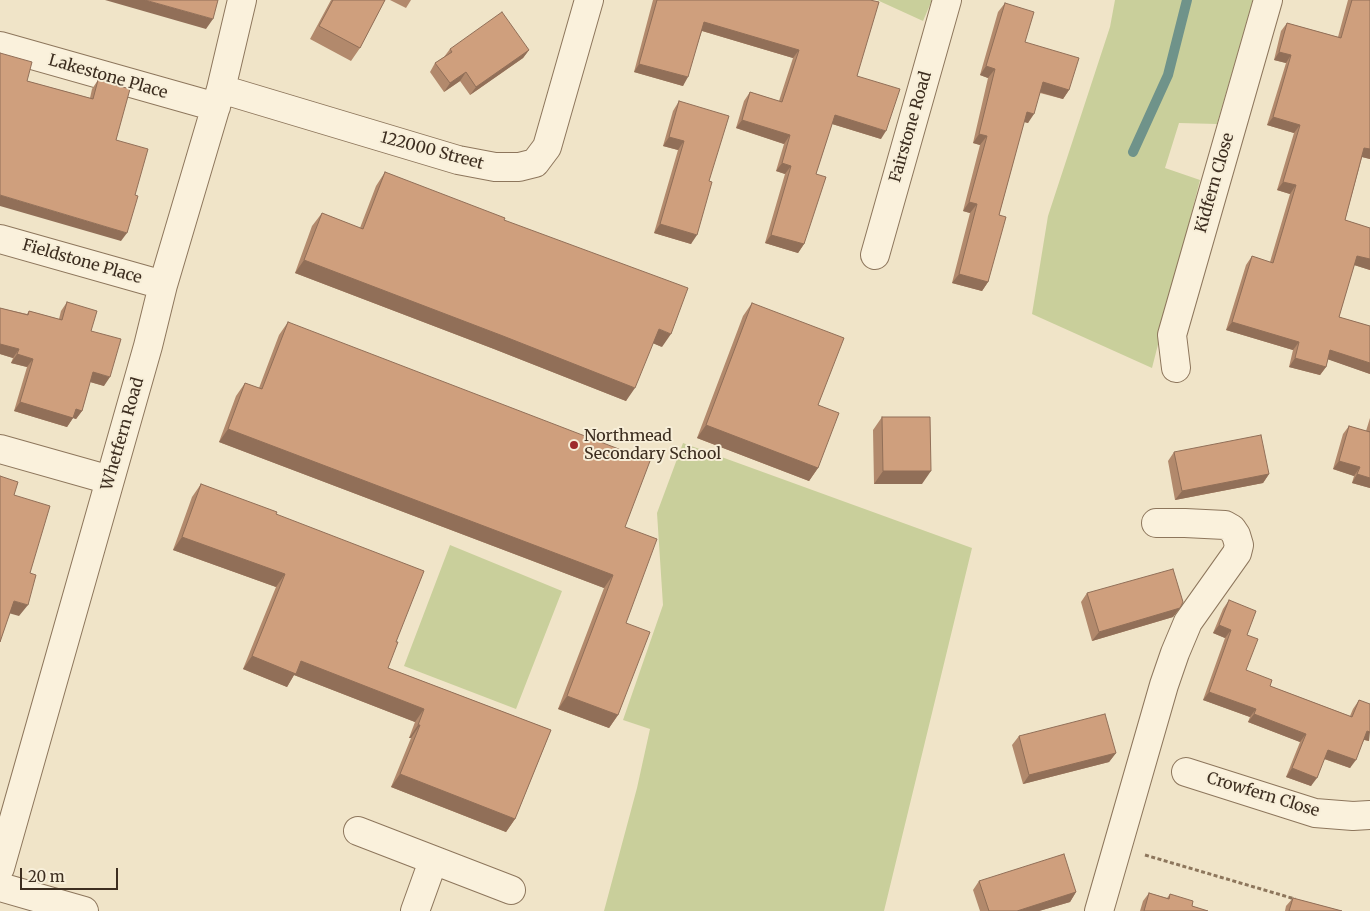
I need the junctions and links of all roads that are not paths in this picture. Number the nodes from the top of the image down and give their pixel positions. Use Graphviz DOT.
graph roads {
  1 [pos="242,0"];
  2 [pos="589,0"];
  3 [pos="947,0"];
  4 [pos="1268,0"];
  5 [pos="0,46"];
  6 [pos="219,98"];
  7 [pos="0,239"];
  8 [pos="874,255"];
  9 [pos="163,285"];
  10 [pos="1176,368"];
  11 [pos="0,449"];
  12 [pos="110,480"];
  13 [pos="1156,523"];
  14 [pos="1186,772"];
  15 [pos="1370,814"];
  16 [pos="358,831"];
  17 [pos="433,861"];
  18 [pos="0,868"];
  19 [pos="0,887"];
  20 [pos="511,890"];
  21 [pos="84,911"];
  22 [pos="415,911"];
  23 [pos="1099,911"];
  1 -- 6 [label="street, Whetfern Road"];
  2 -- 6 [label="street, 122000 Street"];
  3 -- 8 [label="street, Fairstone Road"];
  4 -- 10 [label="street, Kidfern Close"];
  5 -- 6 [label="street, Lakestone Place"];
  6 -- 9 [label="street, Whetfern Road"];
  7 -- 9 [label="street, Fieldstone Place"];
  9 -- 12 [label="street, Whetfern Road"];
  11 -- 12 [label="street"];
  12 -- 18 [label="street, Whetfern Road"];
  13 -- 23 [label="street"];
  14 -- 15 [label="street, Crowfern Close"];
  16 -- 17 [label="street"];
  17 -- 20 [label="street"];
  17 -- 22 [label="street"];
  19 -- 21 [label="street"];
}
